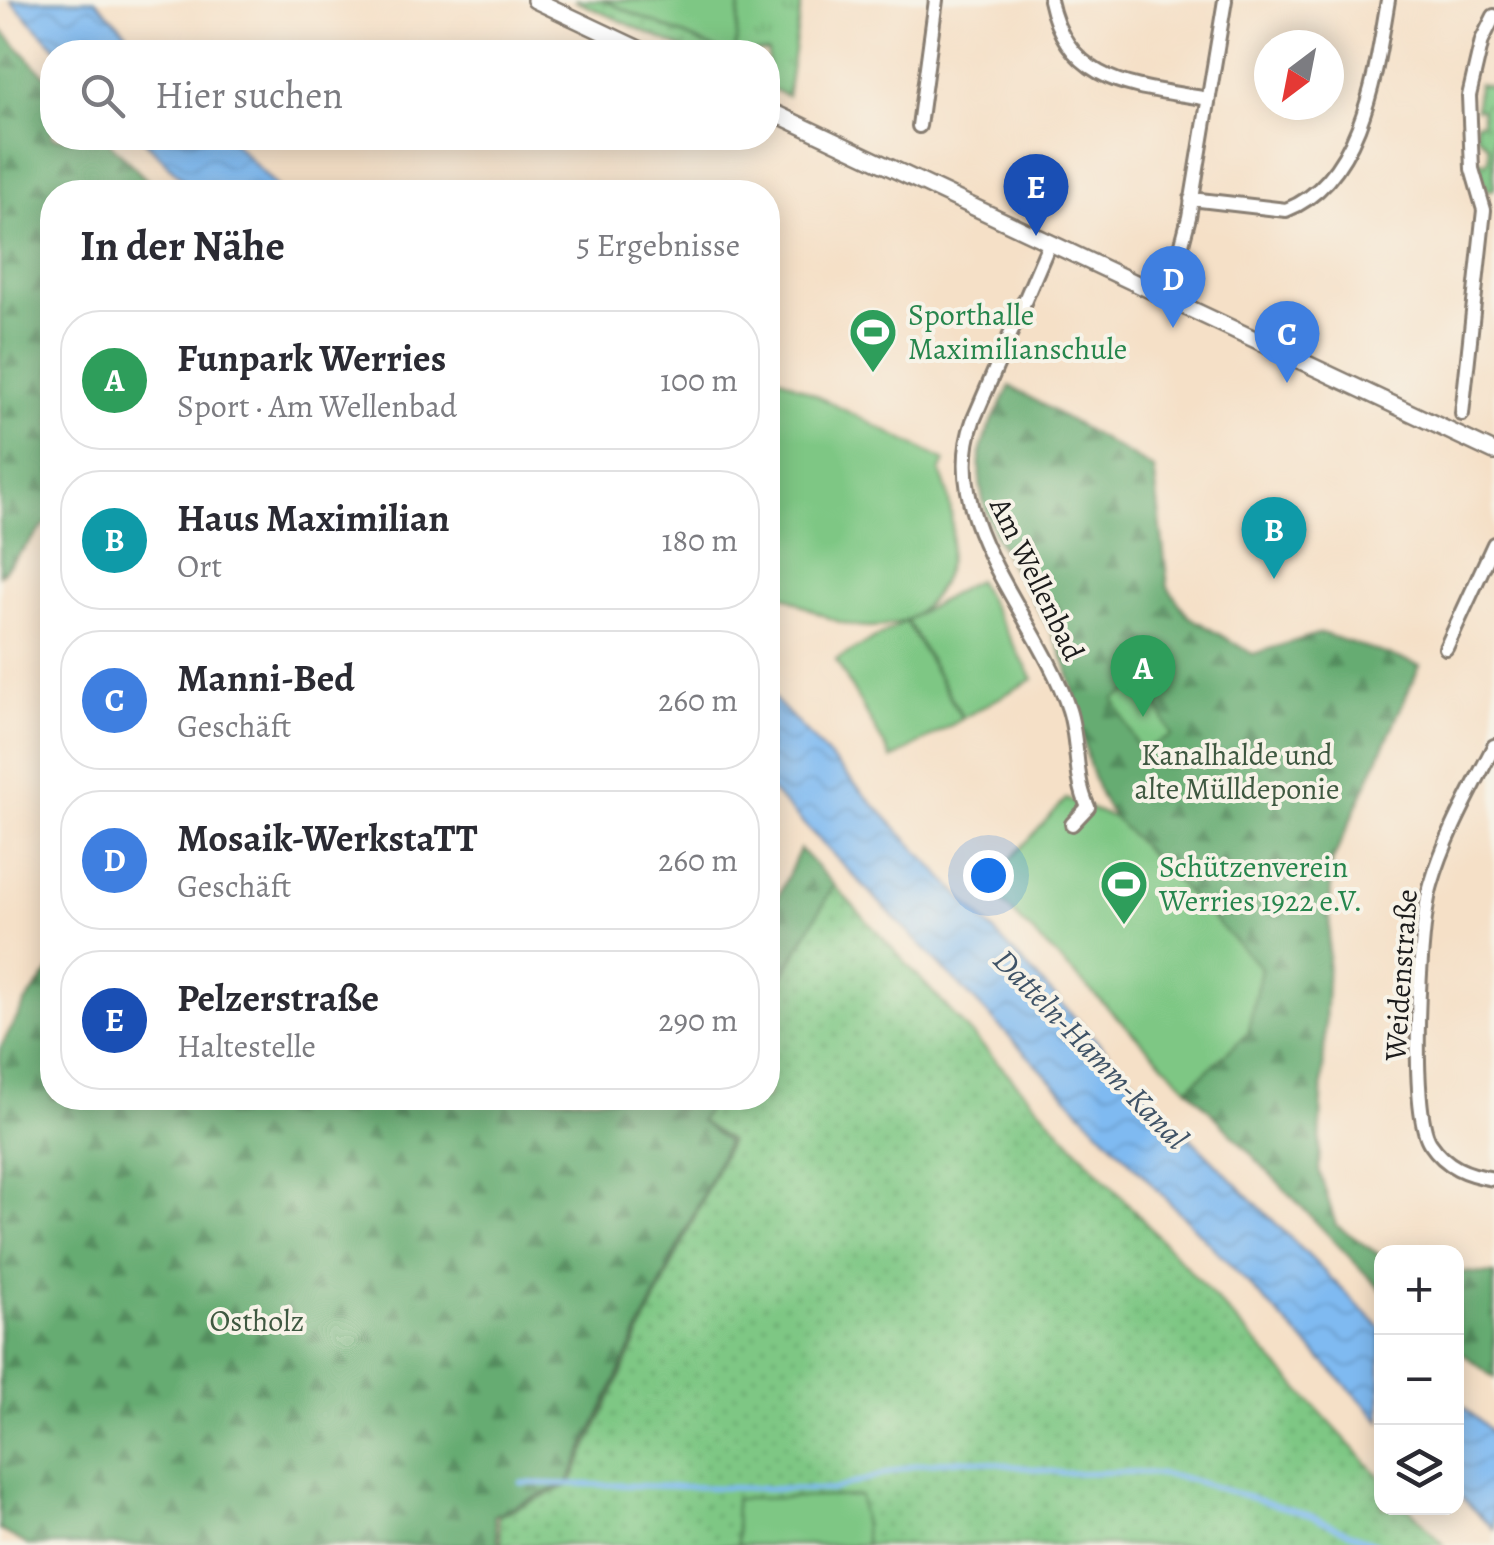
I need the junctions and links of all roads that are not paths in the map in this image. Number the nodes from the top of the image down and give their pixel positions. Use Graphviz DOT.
graph roads {
  1 [pos="535,0"];
  2 [pos="936,0"];
  3 [pos="1050,0"];
  4 [pos="1224,0"];
  5 [pos="1388,0"];
  6 [pos="1494,16"];
  7 [pos="619,40"];
  8 [pos="1208,100"];
  9 [pos="780,116"];
  10 [pos="920,126"];
  11 [pos="1192,199"];
  12 [pos="1489,205"];
  13 [pos="1050,242"];
  14 [pos="1168,298"];
  15 [pos="1462,414"];
  16 [pos="1494,452"];
  17 [pos="1494,544"];
  18 [pos="1446,648"];
  19 [pos="1494,746"];
  20 [pos="1072,824"];
  21 [pos="1494,1180"];
  1 -- 7 [label="street"];
  2 -- 10 [label="street"];
  3 -- 8 [label="street"];
  4 -- 8 [label="street"];
  5 -- 11 [label="street"];
  6 -- 12 [label="street"];
  8 -- 11 [label="street"];
  9 -- 13 [label="street"];
  11 -- 14 [label="street"];
  12 -- 15 [label="street"];
  13 -- 14 [label="street"];
  13 -- 20 [label="street, Am Wellenbad"];
  14 -- 16 [label="street"];
  17 -- 18 [label="street"];
  19 -- 21 [label="street, Weidenstraße"];
}
